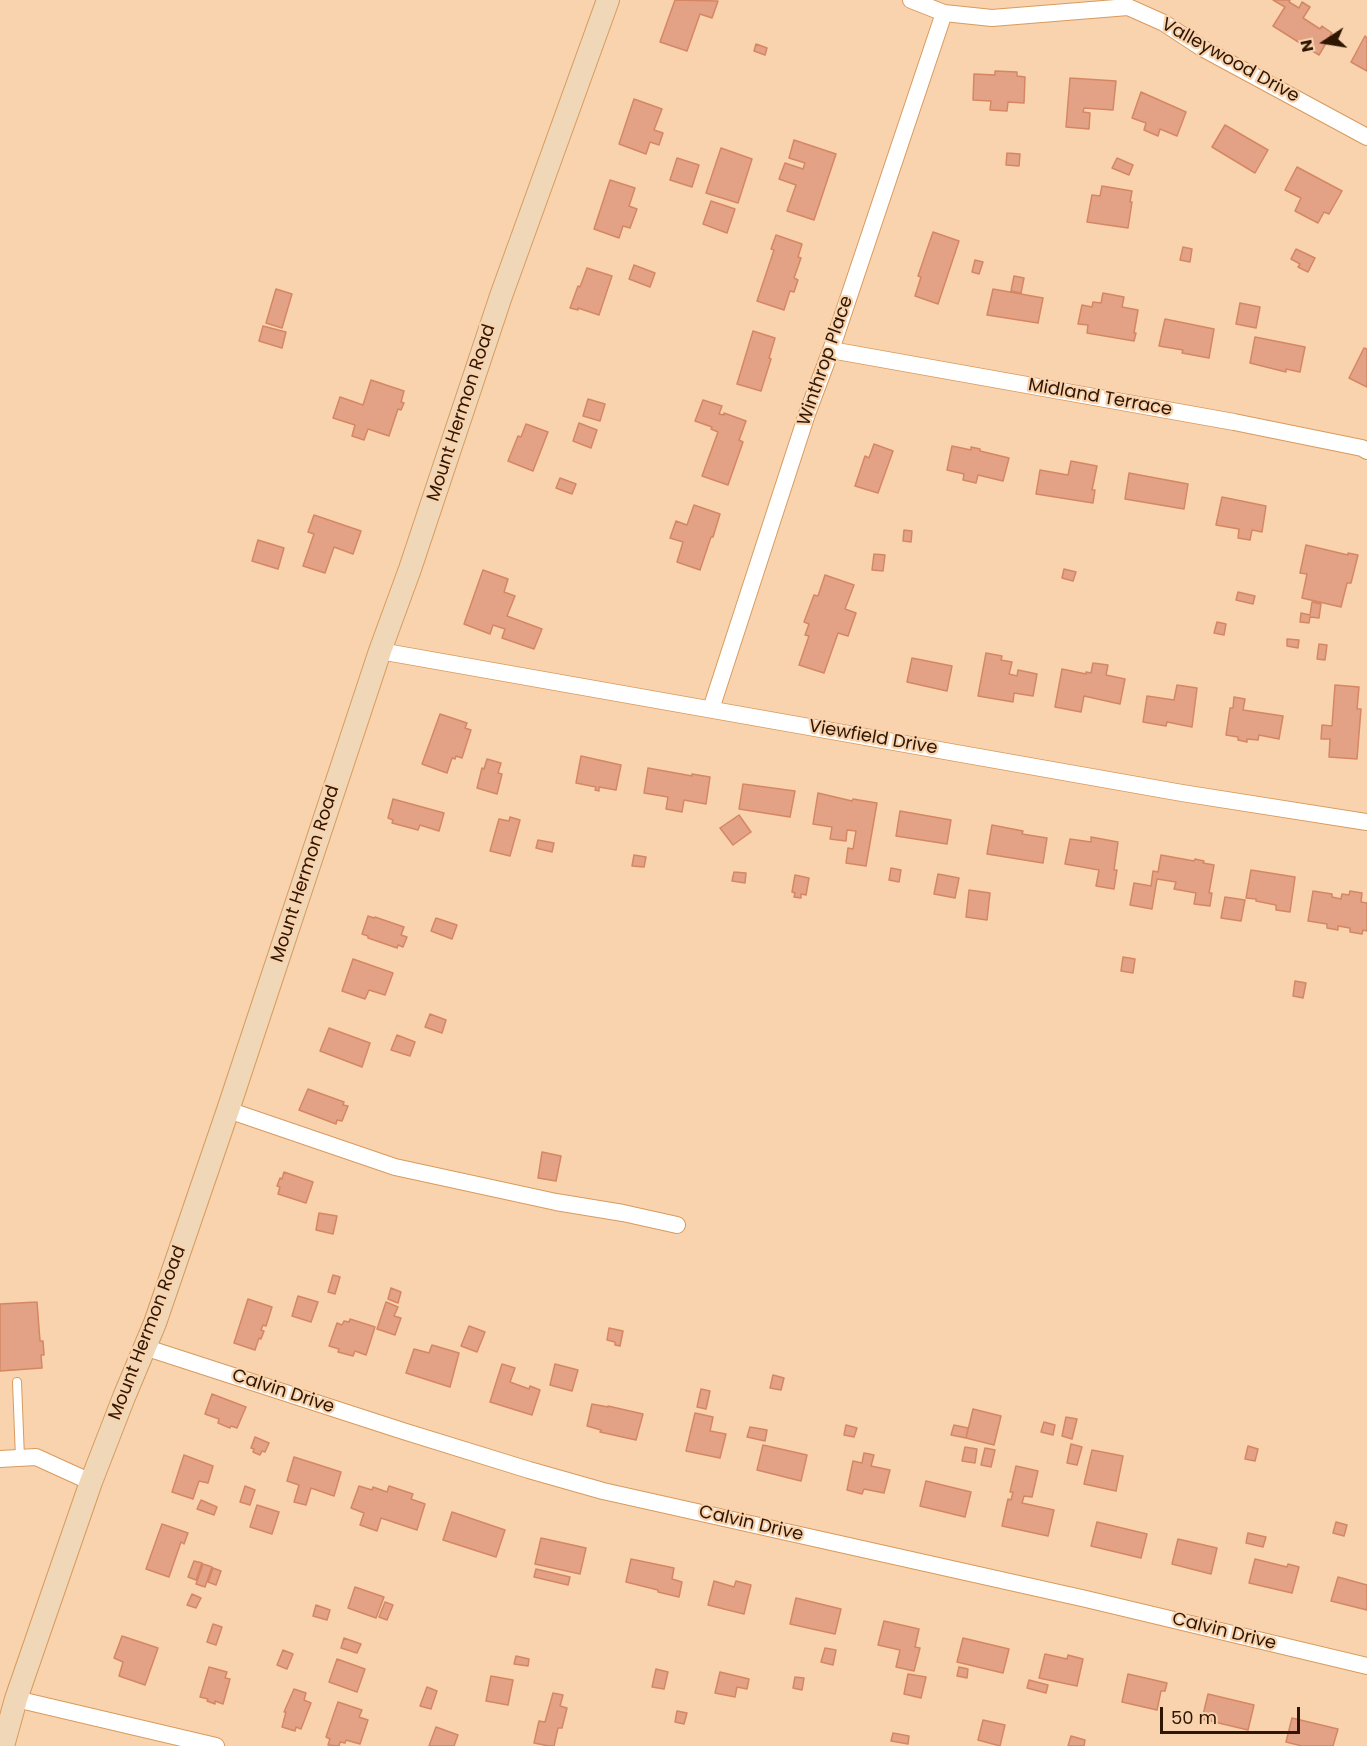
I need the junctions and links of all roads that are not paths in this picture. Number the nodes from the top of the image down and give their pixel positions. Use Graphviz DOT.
graph roads {
  1 [pos="608,0"];
  2 [pos="911,0"];
  3 [pos="944,13"];
  4 [pos="1367,137"];
  5 [pos="831,350"];
  6 [pos="1367,451"];
  7 [pos="380,651"];
  8 [pos="711,709"];
  9 [pos="1367,822"];
  10 [pos="228,1110"];
  11 [pos="677,1226"];
  12 [pos="144,1347"];
  13 [pos="17,1382"];
  14 [pos="20,1458"];
  15 [pos="0,1459"];
  16 [pos="91,1482"];
  17 [pos="1367,1666"];
  18 [pos="16,1699"];
  19 [pos="3,1746"];
  20 [pos="216,1746"];
  1 -- 7 [label="main road, Mount Hermon Road"];
  2 -- 3 [label="street, Valleywood Drive"];
  3 -- 4 [label="street, Valleywood Drive"];
  3 -- 5 [label="street, Winthrop Place"];
  5 -- 6 [label="street, Midland Terrace"];
  5 -- 8 [label="street, Winthrop Place"];
  7 -- 8 [label="street, Viewfield Drive"];
  7 -- 10 [label="main road, Mount Hermon Road"];
  8 -- 9 [label="street, Viewfield Drive"];
  10 -- 11 [label="street"];
  10 -- 12 [label="main road, Mount Hermon Road"];
  12 -- 16 [label="main road, Mount Hermon Road"];
  12 -- 17 [label="street, Calvin Drive"];
  13 -- 14 [label="lane"];
  14 -- 15 [label="street"];
  14 -- 16 [label="street"];
  16 -- 18 [label="main road, Mount Hermon Road"];
  18 -- 19 [label="main road, Mount Hermon Road"];
  18 -- 20 [label="street"];
}
